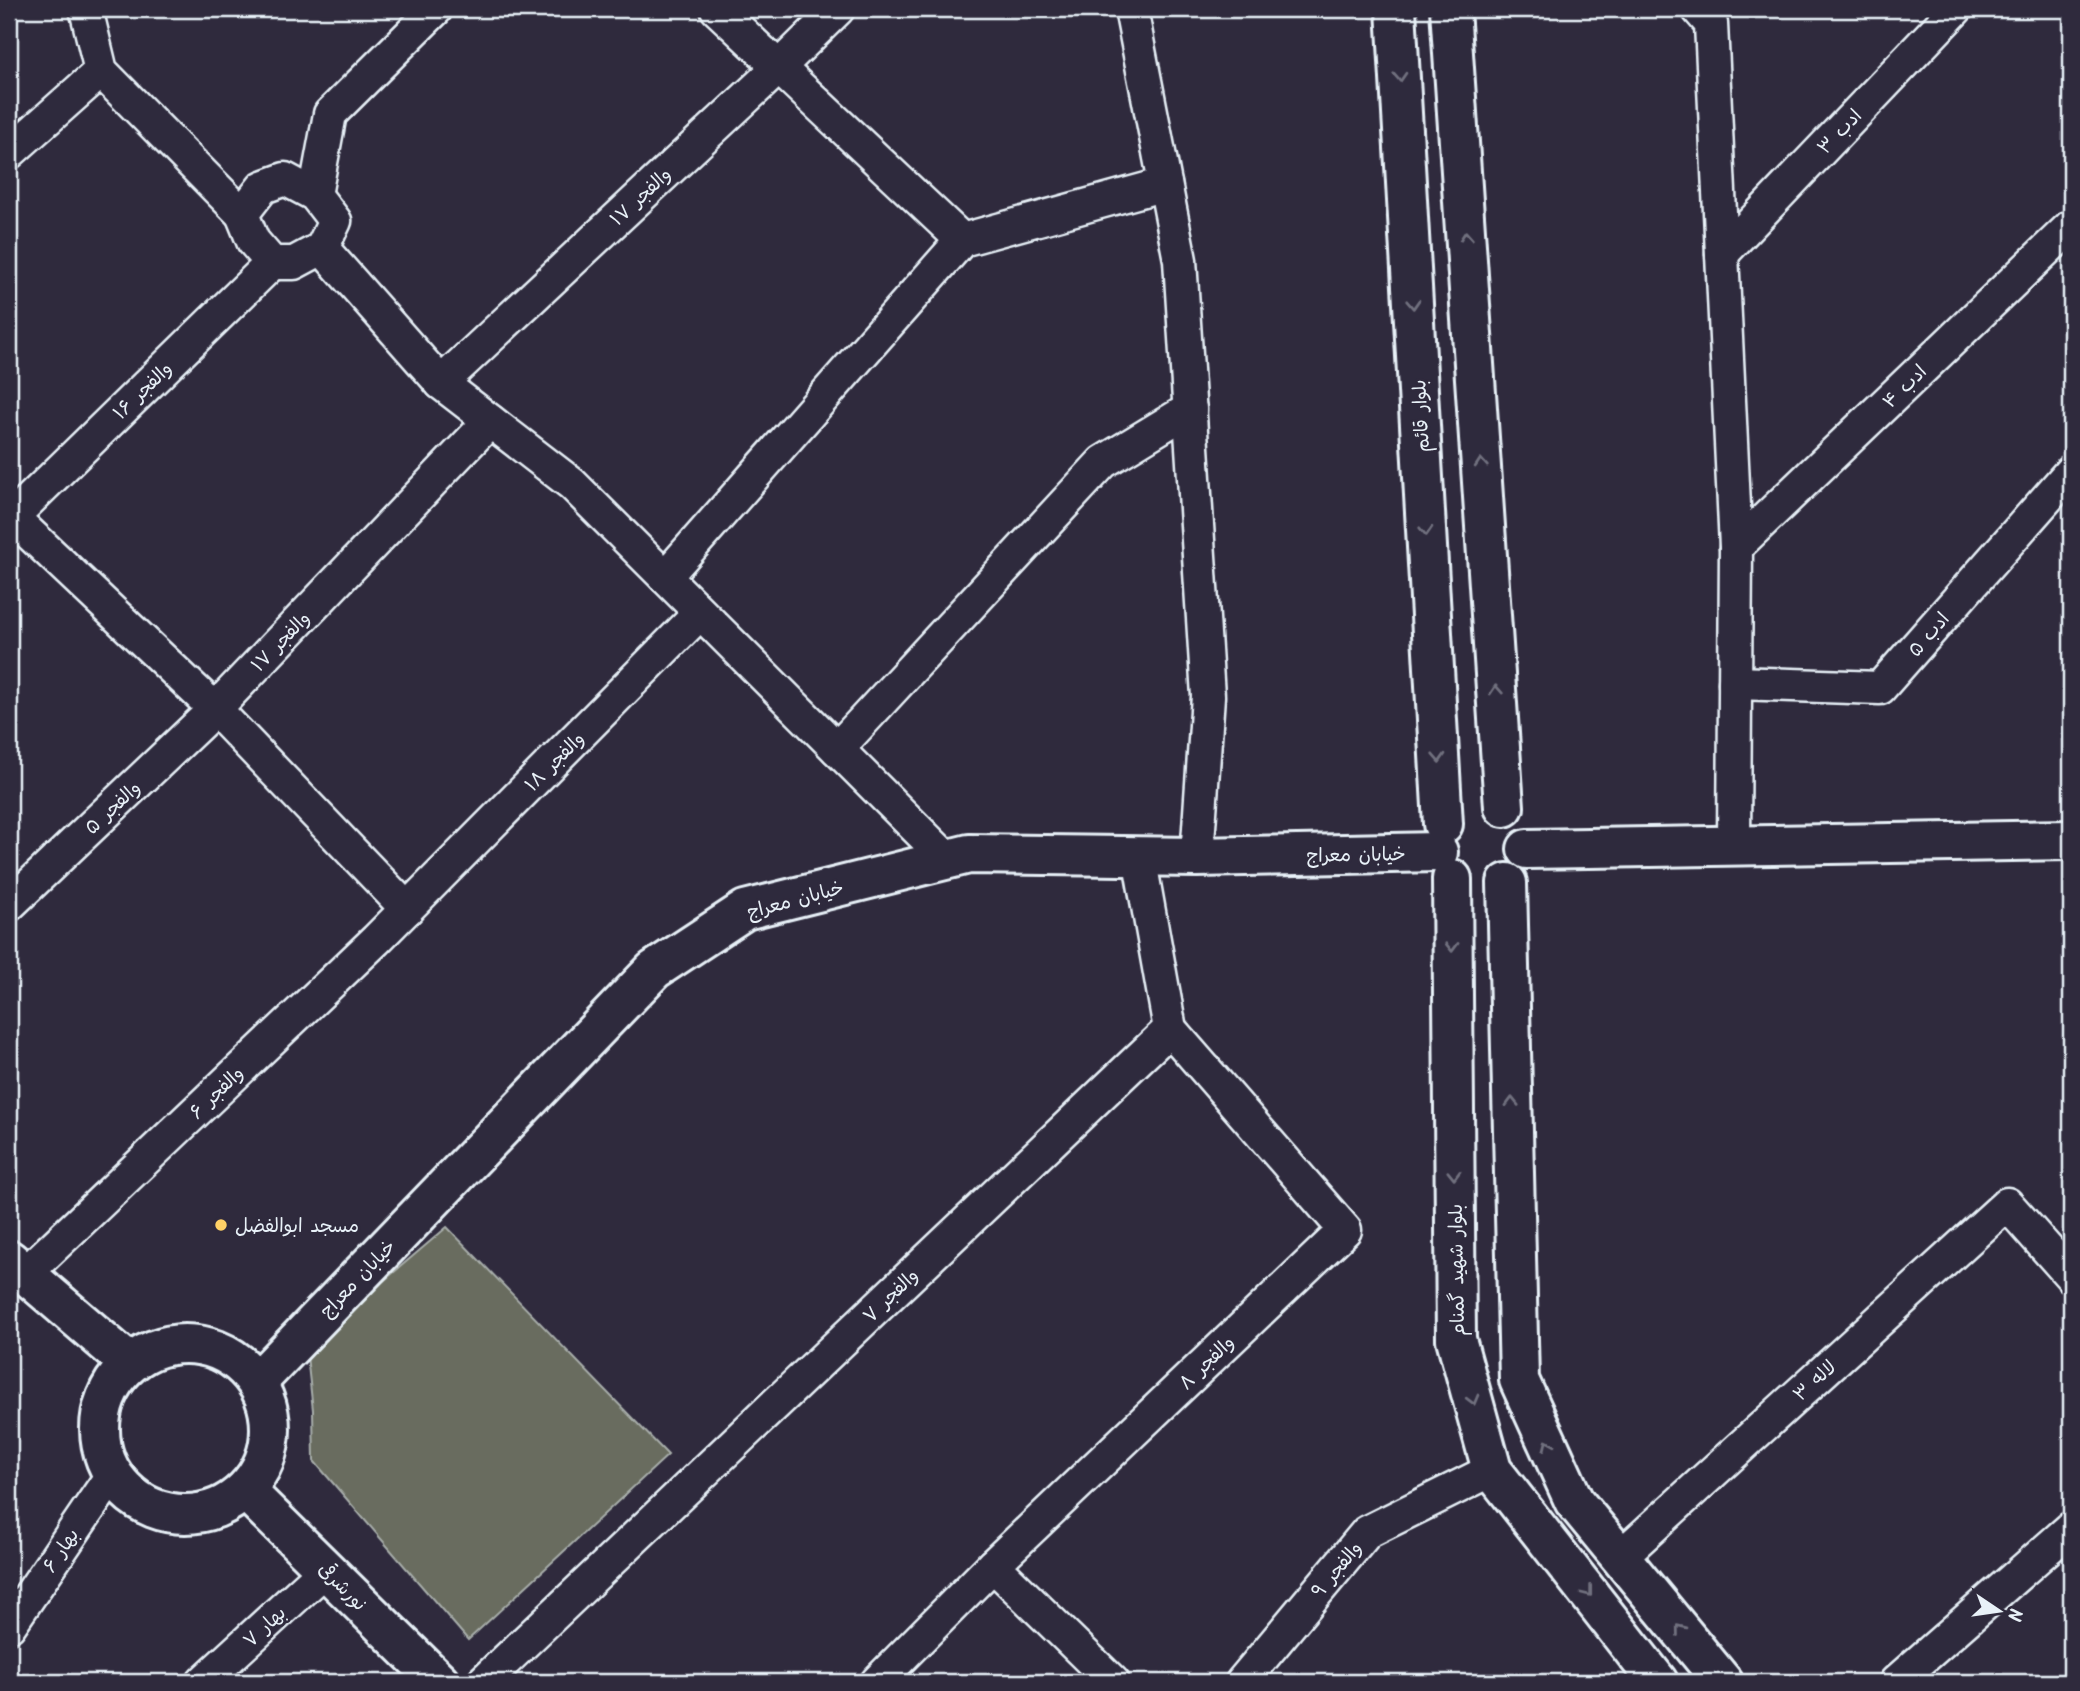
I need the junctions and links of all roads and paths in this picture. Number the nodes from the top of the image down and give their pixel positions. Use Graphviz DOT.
graph roads {
  1 [pos="86,9"];
  2 [pos="436,9"];
  3 [pos="717,9"];
  4 [pos="838,9"];
  5 [pos="1131,9"];
  6 [pos="1396,9"];
  7 [pos="1450,9"];
  8 [pos="1698,9"];
  9 [pos="1956,9"];
  10 [pos="779,67"];
  11 [pos="101,71"];
  12 [pos="9,153"];
  13 [pos="1165,184"];
  14 [pos="315,195"];
  15 [pos="242,214"];
  16 [pos="2071,226"];
  17 [pos="962,240"];
  18 [pos="322,248"];
  19 [pos="1722,254"];
  20 [pos="272,263"];
  21 [pos="441,383"];
  22 [pos="1189,409"];
  23 [pos="490,421"];
  24 [pos="2071,471"];
  25 [pos="10,517"];
  26 [pos="1736,547"];
  27 [pos="665,577"];
  28 [pos="700,613"];
  29 [pos="1735,683"];
  30 [pos="215,709"];
  31 [pos="837,749"];
  32 [pos="1504,807"];
  33 [pos="2071,840"];
  34 [pos="1734,846"];
  35 [pos="1527,849"];
  36 [pos="1444,852"];
  37 [pos="1139,856"];
  38 [pos="1197,857"];
  39 [pos="947,859"];
  40 [pos="1507,883"];
  41 [pos="9,905"];
  42 [pos="407,909"];
  43 [pos="1170,1029"];
  44 [pos="17,1267"];
  45 [pos="2071,1276"];
  46 [pos="129,1363"];
  47 [pos="257,1382"];
  48 [pos="1492,1470"];
  49 [pos="112,1475"];
  50 [pos="245,1490"];
  51 [pos="2071,1528"];
  52 [pos="1620,1557"];
  53 [pos="993,1565"];
  54 [pos="326,1569"];
  55 [pos="9,1626"];
  56 [pos="1652,1680"];
  57 [pos="203,1682"];
  58 [pos="440,1682"];
  59 [pos="483,1682"];
  60 [pos="877,1682"];
  61 [pos="1113,1682"];
  62 [pos="1242,1682"];
  63 [pos="1723,1682"];
  64 [pos="1896,1682"];
  1 -- 11 [label="street"];
  2 -- 14 [label="street"];
  3 -- 10 [label="street"];
  4 -- 10 [label="street, والفجر ۱۷"];
  5 -- 13 [label="street"];
  6 -- 36 [label="main road, بلوار قائم, one-way"];
  32 -- 7 [label="main road, one-way"];
  8 -- 19 [label="street"];
  9 -- 19 [label="street, ادب ۳"];
  10 -- 17 [label="street"];
  10 -- 21 [label="street, والفجر ۱۷"];
  11 -- 12 [label="street"];
  11 -- 15 [label="street"];
  13 -- 17 [label="street"];
  13 -- 22 [label="street"];
  14 -- 15 [label="street"];
  14 -- 18 [label="street"];
  15 -- 20 [label="street"];
  16 -- 26 [label="street, ادب ۴"];
  17 -- 27 [label="street"];
  18 -- 20 [label="street"];
  18 -- 21 [label="street"];
  19 -- 26 [label="street"];
  20 -- 25 [label="street, والفجر ۱۶"];
  21 -- 23 [label="street"];
  22 -- 31 [label="street"];
  22 -- 38 [label="street"];
  23 -- 27 [label="street"];
  23 -- 30 [label="street, والفجر ۱۷"];
  24 -- 29 [label="street, ادب ۵"];
  25 -- 30 [label="street"];
  26 -- 29 [label="street"];
  27 -- 28 [label="street"];
  28 -- 31 [label="street"];
  28 -- 42 [label="street, والفجر ۱۸"];
  29 -- 34 [label="street"];
  30 -- 41 [label="street, والفجر ۵"];
  30 -- 42 [label="street"];
  31 -- 39 [label="street"];
  32 -- 35 [label="main road"];
  32 -- 36 [label="main road"];
  33 -- 34 [label="main road"];
  34 -- 35 [label="main road"];
  35 -- 40 [label="main road"];
  36 -- 38 [label="main road, خیابان معراج"];
  36 -- 40 [label="main road"];
  36 -- 48 [label="main road, بلوار شهید گمنام, one-way"];
  37 -- 38 [label="main road, خیابان معراج"];
  37 -- 39 [label="main road, خیابان معراج"];
  37 -- 43 [label="street"];
  39 -- 47 [label="main road, خیابان معراج"];
  52 -- 40 [label="main road, one-way"];
  42 -- 44 [label="street, والفجر ۶"];
  43 -- 53 [label="street, والفجر ۸"];
  43 -- 59 [label="street, والفجر ۷"];
  44 -- 46 [label="main road"];
  45 -- 52 [label="street, لاله ۳"];
  46 -- 47 [label="main road"];
  46 -- 49 [label="main road"];
  47 -- 50 [label="main road"];
  48 -- 56 [label="main road, بلوار شهید گمنام, one-way"];
  48 -- 62 [label="street, والفجر ۹"];
  49 -- 50 [label="main road"];
  49 -- 55 [label="street, بهار ۶"];
  50 -- 54 [label="main road, نورشرقی"];
  51 -- 64 [label="street"];
  63 -- 52 [label="main road, one-way"];
  53 -- 60 [label="street, والفجر ۸"];
  53 -- 61 [label="street"];
  54 -- 57 [label="street, بهار ۷"];
  54 -- 58 [label="main road, نورشرقی"];
}
